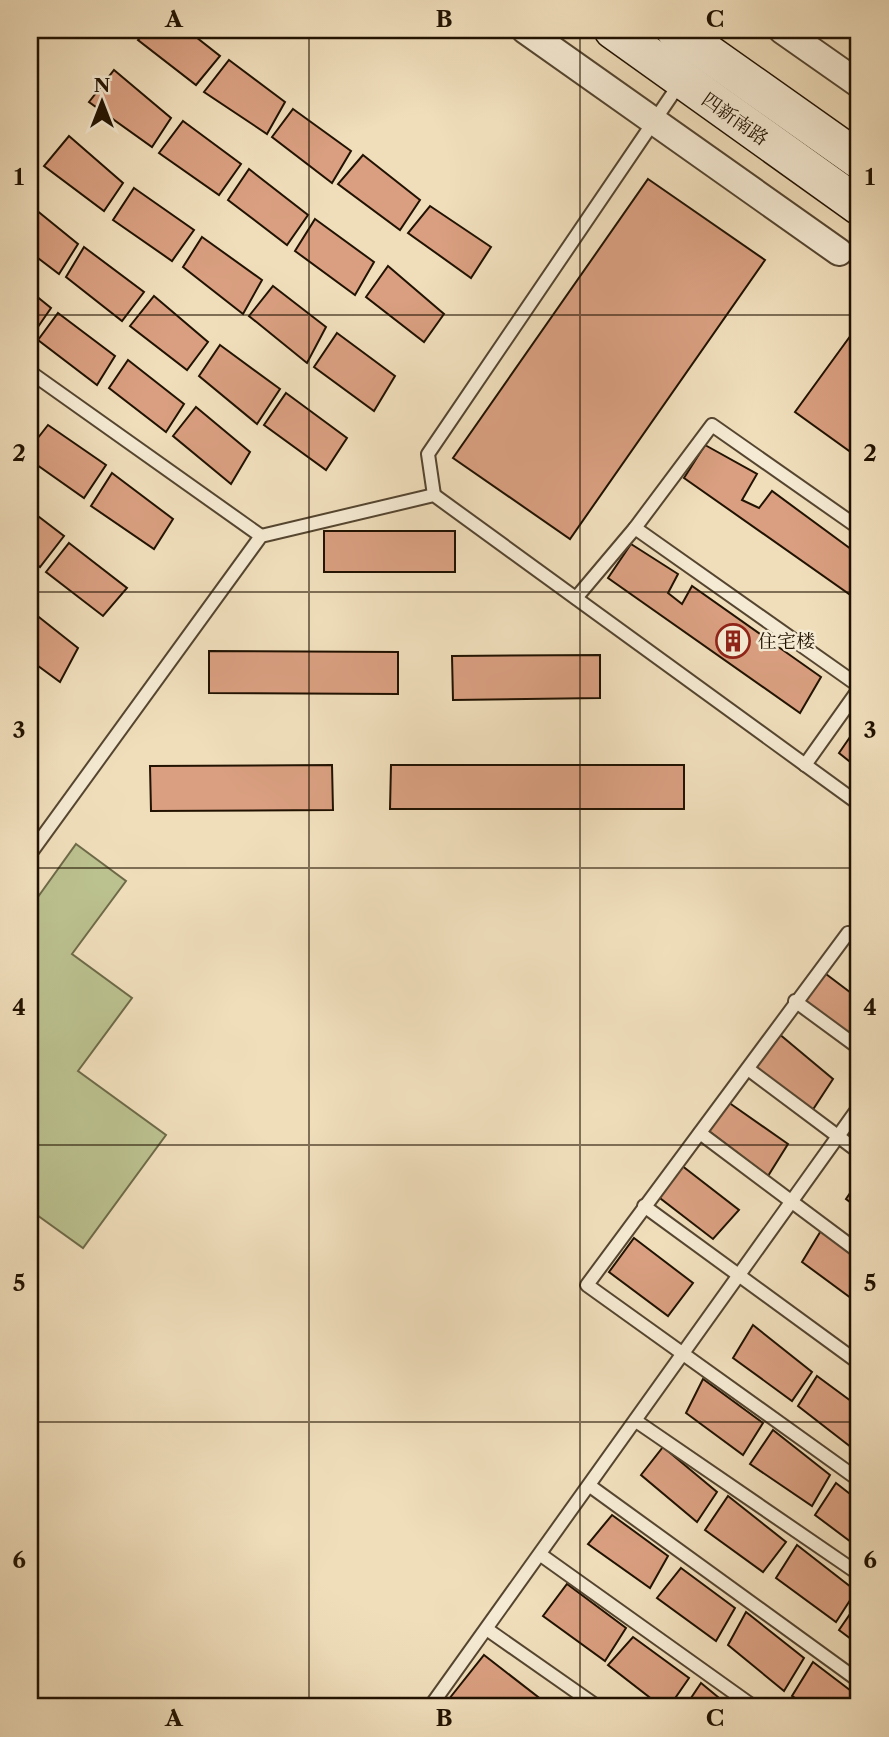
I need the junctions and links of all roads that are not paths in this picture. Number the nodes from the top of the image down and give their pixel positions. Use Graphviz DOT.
graph roads {
  1 [pos="525,30"];
  2 [pos="613,30"];
  3 [pos="675,30"];
  4 [pos="782,30"];
  5 [pos="682,81"];
  6 [pos="859,84"];
  7 [pos="654,121"];
  8 [pos="859,160"];
  9 [pos="859,206"];
  10 [pos="839,252"];
  11 [pos="30,372"];
  12 [pos="434,495"];
  13 [pos="635,528"];
  14 [pos="859,528"];
  15 [pos="261,536"];
  16 [pos="576,598"];
  17 [pos="859,687"];
  18 [pos="805,765"];
  19 [pos="859,804"];
  20 [pos="30,854"];
  21 [pos="859,940"];
  22 [pos="795,1001"];
  23 [pos="859,1048"];
  24 [pos="748,1069"];
  25 [pos="859,1107"];
  26 [pos="700,1133"];
  27 [pos="838,1137"];
  28 [pos="859,1152"];
  29 [pos="791,1203"];
  30 [pos="644,1206"];
  31 [pos="859,1252"];
  32 [pos="738,1277"];
  33 [pos="682,1356"];
  34 [pos="859,1363"];
  35 [pos="636,1421"];
  36 [pos="859,1480"];
  37 [pos="590,1486"];
  38 [pos="541,1555"];
  39 [pos="859,1574"];
  40 [pos="488,1630"];
  41 [pos="859,1681"];
  42 [pos="430,1707"];
  43 [pos="598,1707"];
  44 [pos="754,1707"];
  1 -- 7 [label="street"];
  2 -- 5 [label="main road, 四新南路"];
  3 -- 8 [label="main road, 四新南路"];
  4 -- 6 [label="street"];
  5 -- 7 [label="lane"];
  5 -- 9 [label="main road, 四新南路"];
  7 -- 10 [label="street"];
  7 -- 12 [label="lane"];
  11 -- 15 [label="lane"];
  12 -- 15 [label="lane"];
  12 -- 16 [label="lane"];
  13 -- 14 [label="lane"];
  13 -- 16 [label="lane"];
  13 -- 17 [label="lane"];
  15 -- 20 [label="lane"];
  16 -- 18 [label="lane"];
  17 -- 18 [label="lane"];
  18 -- 19 [label="lane"];
  21 -- 22 [label="lane"];
  22 -- 23 [label="lane"];
  22 -- 24 [label="lane"];
  24 -- 26 [label="lane"];
  24 -- 27 [label="lane"];
  25 -- 27 [label="lane"];
  26 -- 29 [label="lane"];
  26 -- 30 [label="lane"];
  27 -- 28 [label="lane"];
  27 -- 29 [label="lane"];
  29 -- 31 [label="lane"];
  29 -- 32 [label="lane"];
  30 -- 32 [label="lane"];
  30 -- 33 [label="lane"];
  32 -- 33 [label="lane"];
  32 -- 34 [label="lane"];
  33 -- 35 [label="lane"];
  33 -- 36 [label="lane"];
  35 -- 37 [label="lane"];
  35 -- 39 [label="lane"];
  37 -- 38 [label="lane"];
  37 -- 41 [label="lane"];
  38 -- 40 [label="lane"];
  38 -- 44 [label="lane"];
  40 -- 42 [label="lane"];
  40 -- 43 [label="lane"];
}
